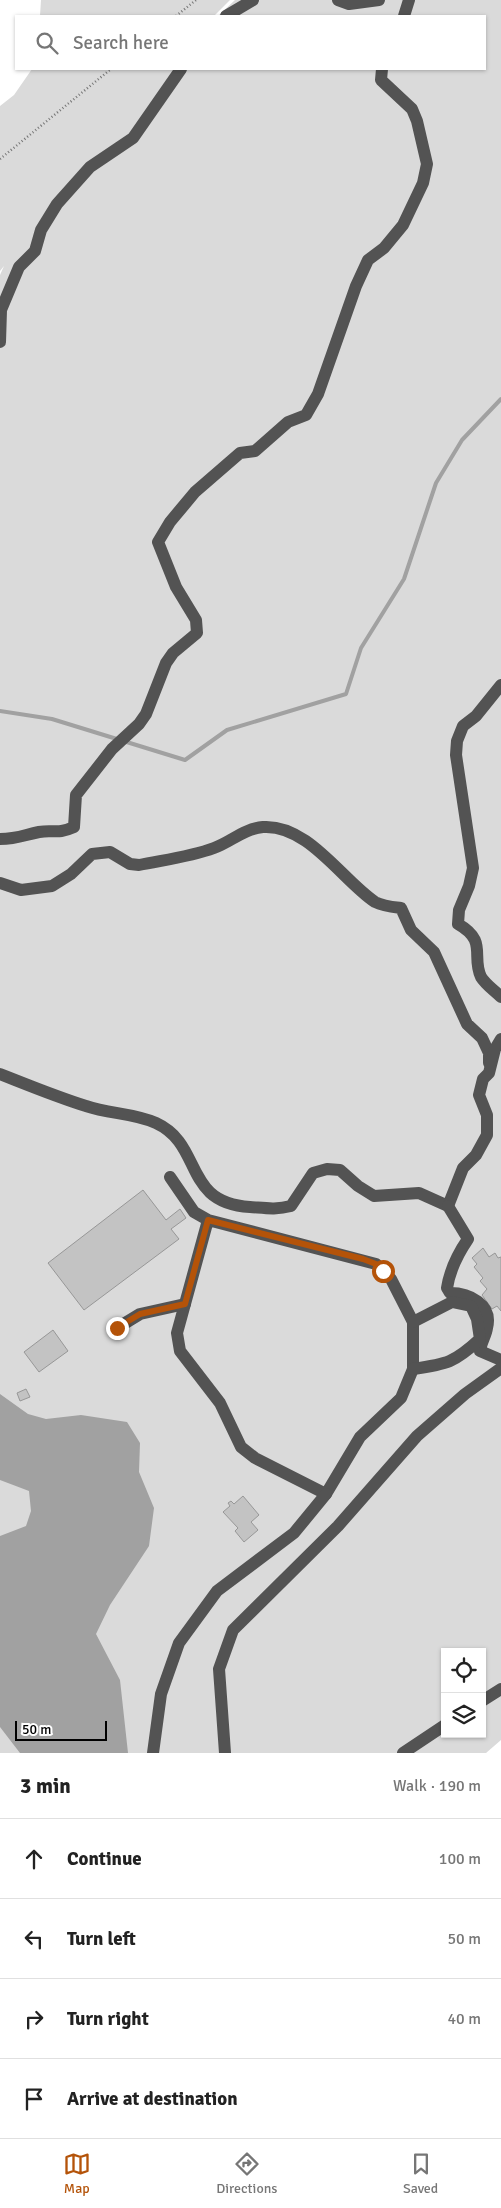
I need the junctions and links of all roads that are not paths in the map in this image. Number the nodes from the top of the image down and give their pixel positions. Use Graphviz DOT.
graph roads {
  1 [pos="253,0"];
  2 [pos="338,0"];
  3 [pos="379,0"];
  4 [pos="409,0"];
  5 [pos="228,15"];
  6 [pos="404,15"];
  7 [pos="180,70"];
  8 [pos="382,70"];
  9 [pos="0,342"];
  10 [pos="501,685"];
  11 [pos="0,839"];
  12 [pos="0,883"];
  13 [pos="501,997"];
  14 [pos="501,1039"];
  15 [pos="489,1073"];
  16 [pos="0,1074"];
  17 [pos="170,1177"];
  18 [pos="448,1206"];
  19 [pos="208,1220"];
  20 [pos="185,1304"];
  21 [pos="413,1322"];
  22 [pos="117,1328"];
  23 [pos="501,1360"];
  24 [pos="501,1368"];
  25 [pos="413,1369"];
  26 [pos="326,1494"];
  27 [pos="501,1689"];
  28 [pos="486,1698"];
  29 [pos="441,1728"];
  30 [pos="153,1753"];
  31 [pos="225,1753"];
  32 [pos="403,1753"];
  1 -- 5 [label="lane"];
  2 -- 3 [label="lane"];
  4 -- 6 [label="lane"];
  7 -- 9 [label="lane"];
  8 -- 11 [label="lane"];
  10 -- 13 [label="lane"];
  12 -- 15 [label="lane"];
  14 -- 15 [label="lane"];
  15 -- 18 [label="lane"];
  16 -- 18 [label="lane"];
  17 -- 19 [label="lane"];
  18 -- 23 [label="lane"];
  19 -- 20 [label="lane"];
  19 -- 21 [label="lane"];
  20 -- 22 [label="lane"];
  20 -- 26 [label="lane"];
  21 -- 25 [label="lane"];
  21 -- 25 [label="lane"];
  24 -- 31 [label="lane"];
  25 -- 26 [label="lane"];
  26 -- 30 [label="lane"];
  27 -- 28 [label="lane"];
  29 -- 32 [label="lane"];
}
